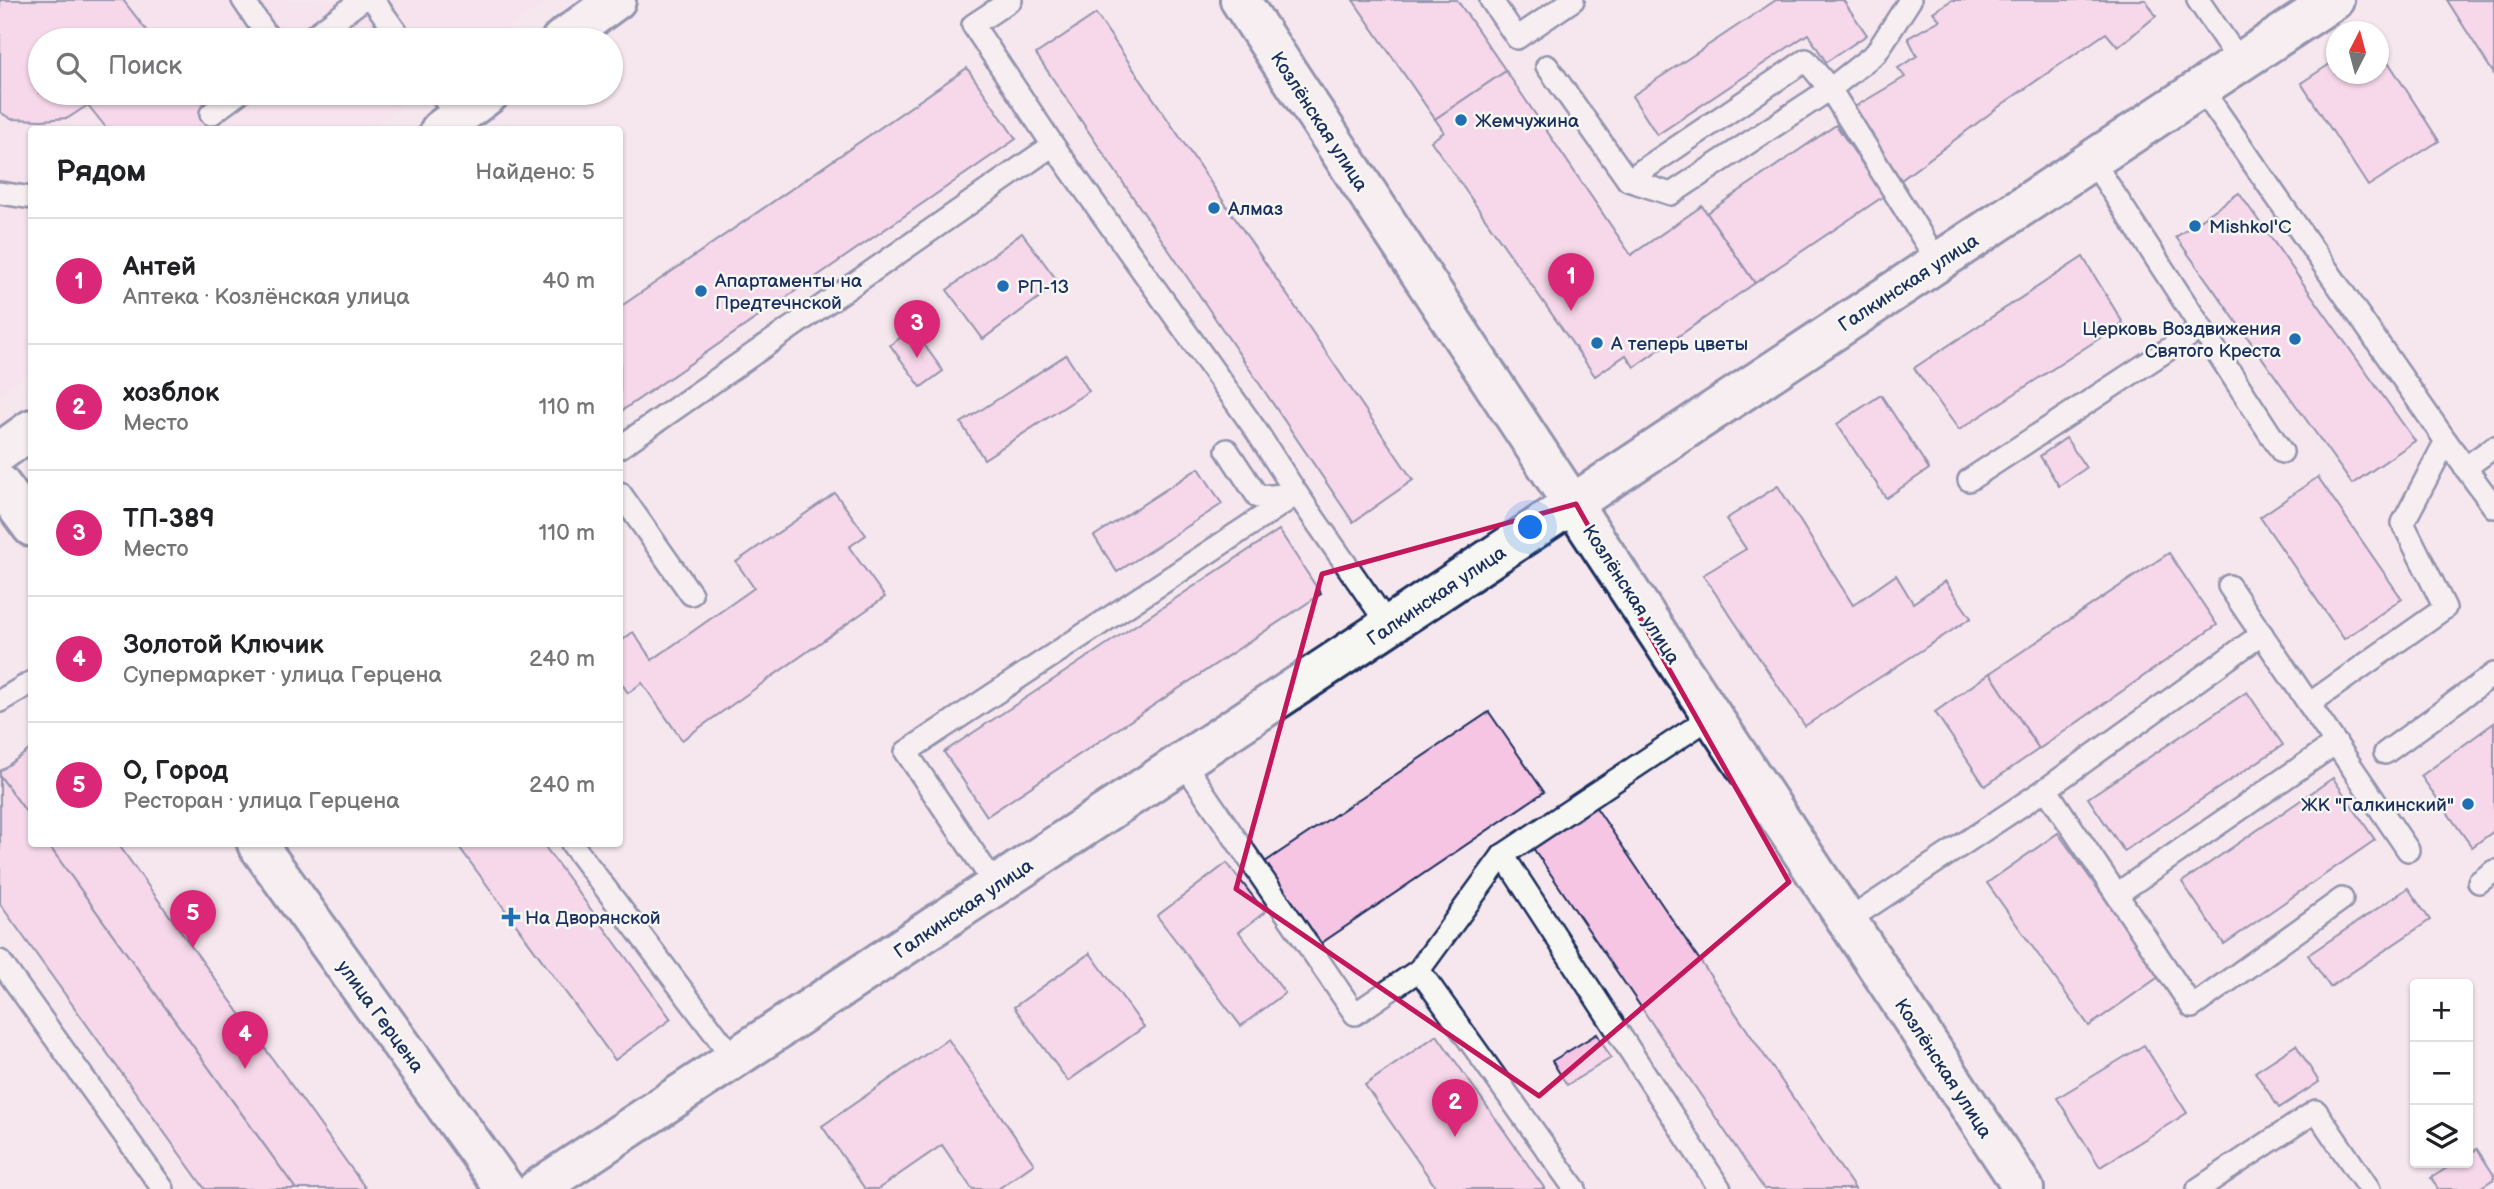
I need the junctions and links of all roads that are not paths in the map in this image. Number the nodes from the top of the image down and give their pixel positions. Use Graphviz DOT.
graph roads {
  1 [pos="243,0"];
  2 [pos="362,0"];
  3 [pos="373,0"];
  4 [pos="616,0"];
  5 [pos="1011,0"];
  6 [pos="1240,0"];
  7 [pos="1491,0"];
  8 [pos="1573,0"];
  9 [pos="1910,0"];
  10 [pos="2198,0"];
  11 [pos="2334,0"];
  12 [pos="262,28"];
  13 [pos="324,28"];
  14 [pos="393,28"];
  15 [pos="578,28"];
  16 [pos="2240,62"];
  17 [pos="1547,66"];
  18 [pos="2201,88"];
  19 [pos="1829,89"];
  20 [pos="223,105"];
  21 [pos="464,105"];
  22 [pos="446,113"];
  23 [pos="211,114"];
  24 [pos="1053,145"];
  25 [pos="2092,160"];
  26 [pos="1628,180"];
  27 [pos="0,193"];
  28 [pos="28,197"];
  29 [pos="1938,262"];
  30 [pos="2201,328"];
  31 [pos="28,432"];
  32 [pos="2446,441"];
  33 [pos="623,445"];
  34 [pos="2494,447"];
  35 [pos="1227,450"];
  36 [pos="0,452"];
  37 [pos="2282,452"];
  38 [pos="2466,468"];
  39 [pos="1969,480"];
  40 [pos="0,484"];
  41 [pos="1297,494"];
  42 [pos="623,497"];
  43 [pos="1573,503"];
  44 [pos="2494,507"];
  45 [pos="28,522"];
  46 [pos="2229,586"];
  47 [pos="691,594"];
  48 [pos="1389,626"];
  49 [pos="2262,634"];
  50 [pos="2494,674"];
  51 [pos="28,684"];
  52 [pos="0,701"];
  53 [pos="2309,704"];
  54 [pos="1712,716"];
  55 [pos="2336,743"];
  56 [pos="2385,752"];
  57 [pos="1183,762"];
  58 [pos="2046,789"];
  59 [pos="259,847"];
  60 [pos="574,847"];
  61 [pos="2408,850"];
  62 [pos="1503,855"];
  63 [pos="996,886"];
  64 [pos="2117,894"];
  65 [pos="2342,899"];
  66 [pos="1847,921"];
  67 [pos="0,961"];
  68 [pos="1419,970"];
  69 [pos="734,1059"];
  70 [pos="163,1189"];
  71 [pos="505,1189"];
  72 [pos="537,1189"];
  73 [pos="1575,1189"];
  74 [pos="1720,1189"];
  75 [pos="2024,1189"];
  76 [pos="2198,1189"];
  77 [pos="2369,1189"];
  1 -- 12 [label="lane"];
  2 -- 13 [label="lane"];
  3 -- 14 [label="lane"];
  4 -- 15 [label="street"];
  5 -- 24 [label="lane"];
  6 -- 43 [label="street, Козлёнская улица"];
  7 -- 8 [label="lane"];
  9 -- 19 [label="lane"];
  10 -- 16 [label="lane"];
  11 -- 16 [label="street, Галкинская улица"];
  16 -- 18 [label="street, Галкинская улица"];
  17 -- 26 [label="lane"];
  18 -- 25 [label="street, Галкинская улица"];
  18 -- 32 [label="lane"];
  19 -- 26 [label="lane"];
  19 -- 26 [label="lane"];
  19 -- 29 [label="lane"];
  20 -- 23 [label="lane"];
  21 -- 22 [label="street"];
  24 -- 33 [label="lane"];
  24 -- 41 [label="lane"];
  25 -- 29 [label="street, Галкинская улица"];
  25 -- 30 [label="lane"];
  27 -- 28 [label="lane"];
  29 -- 43 [label="street, Галкинская улица"];
  30 -- 37 [label="lane"];
  30 -- 39 [label="lane"];
  31 -- 36 [label="street"];
  32 -- 38 [label="lane"];
  32 -- 53 [label="lane"];
  34 -- 38 [label="lane"];
  35 -- 41 [label="lane"];
  38 -- 44 [label="lane"];
  40 -- 45 [label="street"];
  41 -- 48 [label="lane"];
  41 -- 63 [label="lane"];
  42 -- 47 [label="lane"];
  43 -- 48 [label="street, Галкинская улица"];
  43 -- 54 [label="street, Козлёнская улица"];
  46 -- 49 [label="lane"];
  48 -- 57 [label="street, Галкинская улица"];
  49 -- 53 [label="lane"];
  49 -- 58 [label="lane"];
  50 -- 56 [label="lane"];
  51 -- 52 [label="lane"];
  53 -- 55 [label="lane"];
  54 -- 62 [label="lane"];
  54 -- 66 [label="street, Козлёнская улица"];
  55 -- 61 [label="lane"];
  55 -- 64 [label="lane"];
  57 -- 63 [label="street, Галкинская улица"];
  57 -- 68 [label="lane"];
  58 -- 64 [label="lane"];
  58 -- 66 [label="lane"];
  59 -- 71 [label="street, улица Герцена"];
  60 -- 69 [label="lane"];
  62 -- 68 [label="lane"];
  62 -- 74 [label="lane"];
  63 -- 69 [label="street, Галкинская улица"];
  64 -- 65 [label="lane"];
  66 -- 75 [label="street, Козлёнская улица"];
  67 -- 70 [label="lane"];
  68 -- 73 [label="lane"];
  69 -- 72 [label="street, Галкинская улица"];
  76 -- 77 [label="lane"];
}
